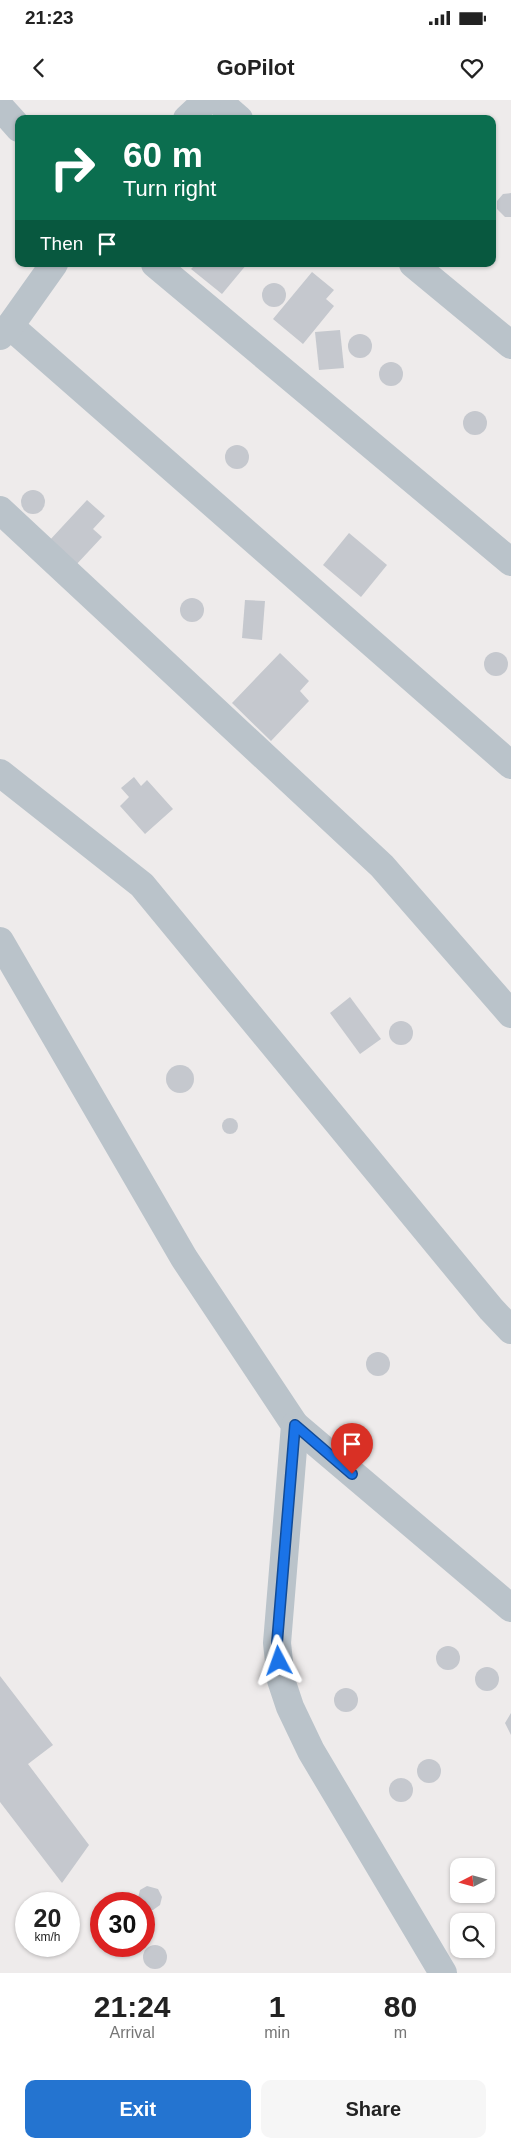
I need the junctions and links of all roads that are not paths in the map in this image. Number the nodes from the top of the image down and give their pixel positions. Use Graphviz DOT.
graph roads {
  1 [pos="207,100"];
  2 [pos="217,100"];
  3 [pos="0,107"];
  4 [pos="191,115"];
  5 [pos="234,115"];
  6 [pos="15,124"];
  7 [pos="52,267"];
  8 [pos="159,267"];
  9 [pos="417,267"];
  10 [pos="5,331"];
  11 [pos="511,345"];
  12 [pos="0,510"];
  13 [pos="511,562"];
  14 [pos="511,765"];
  15 [pos="0,773"];
  16 [pos="0,941"];
  17 [pos="511,1014"];
  18 [pos="511,1330"];
  19 [pos="295,1425"];
  20 [pos="511,1608"];
  21 [pos="443,1973"];
  1 -- 4 [label="street"];
  2 -- 5 [label="street"];
  3 -- 6 [label="street"];
  7 -- 10 [label="street"];
  8 -- 13 [label="street"];
  9 -- 11 [label="street"];
  10 -- 14 [label="street"];
  12 -- 17 [label="street"];
  15 -- 18 [label="street"];
  16 -- 19 [label="street"];
  19 -- 20 [label="street"];
  19 -- 21 [label="street"];
}
